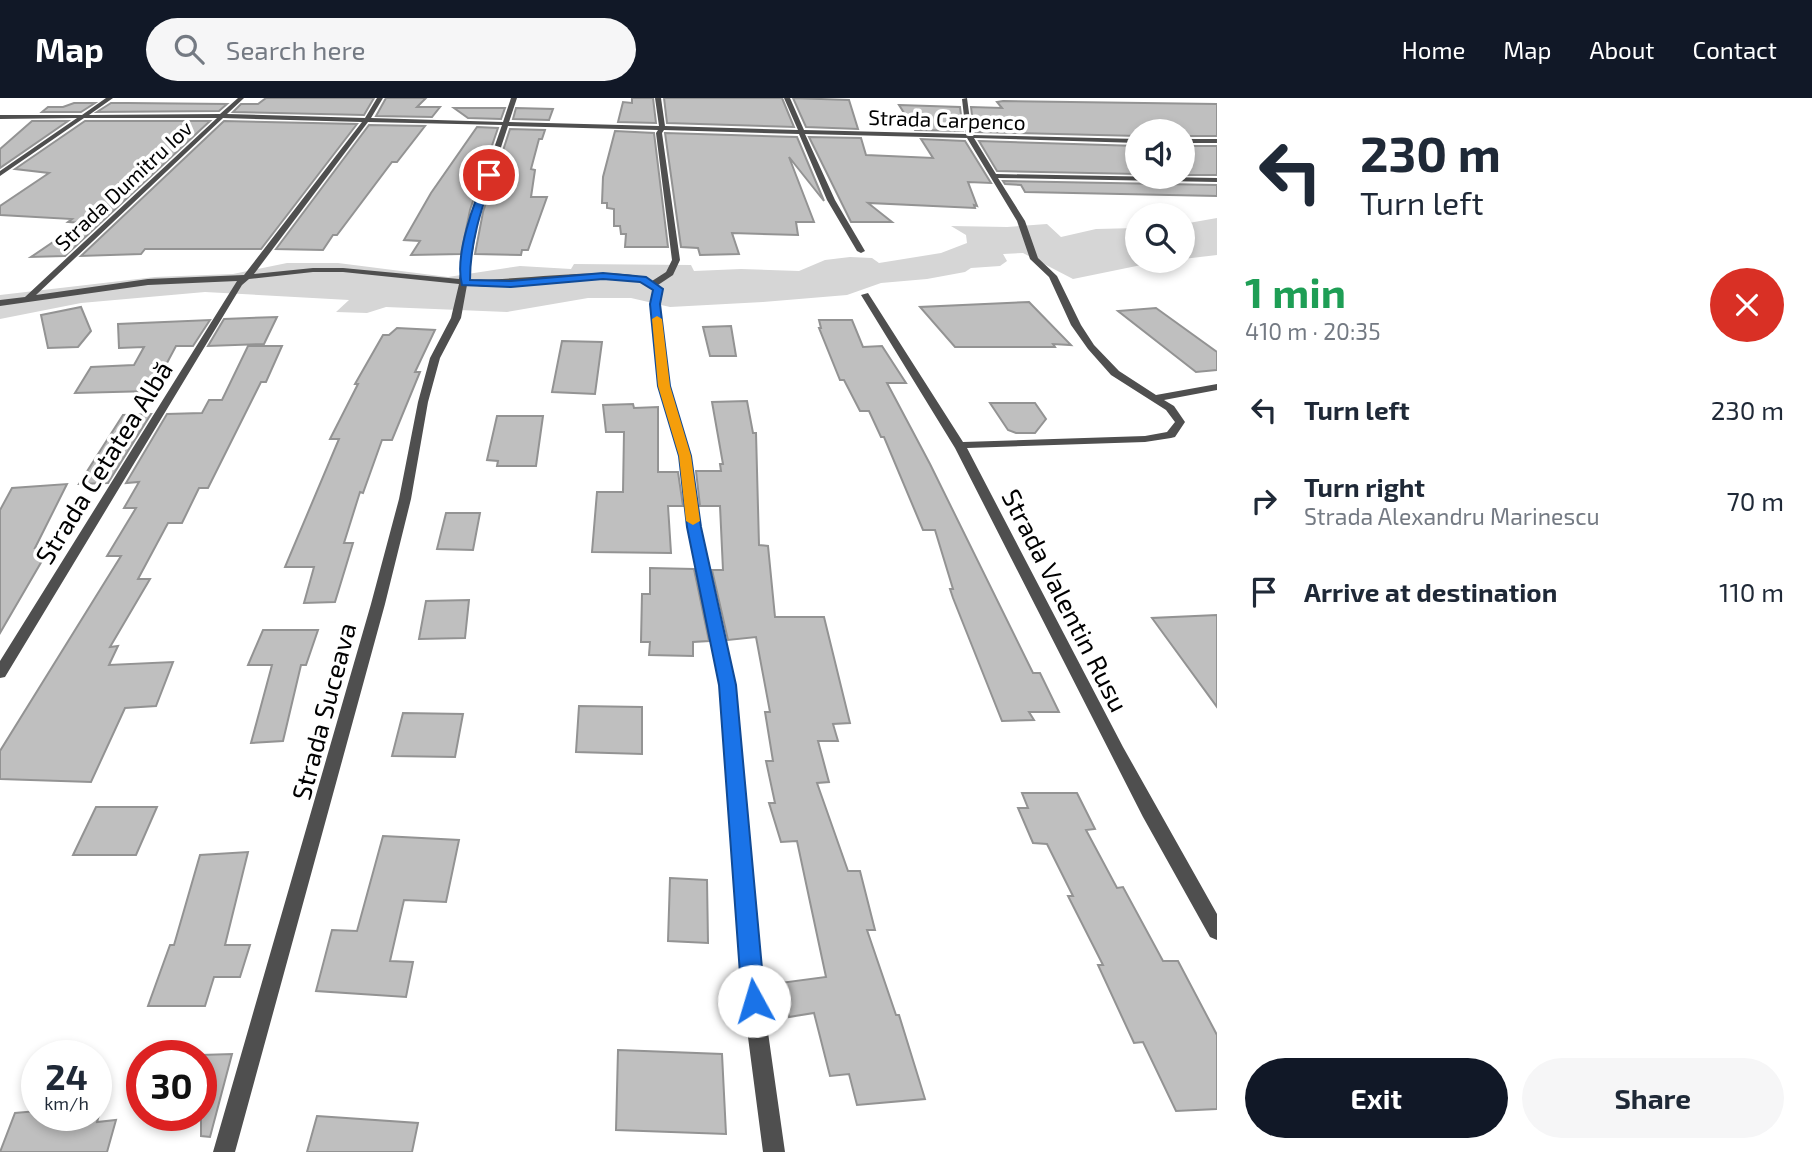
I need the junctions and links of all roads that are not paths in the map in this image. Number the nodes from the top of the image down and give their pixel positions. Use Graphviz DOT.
graph roads {
  1 [pos="110,98"];
  2 [pos="241,98"];
  3 [pos="380,98"];
  4 [pos="513,98"];
  5 [pos="657,98"];
  6 [pos="787,98"];
  7 [pos="964,98"];
  8 [pos="89,115"];
  9 [pos="222,116"];
  10 [pos="0,117"];
  11 [pos="366,121"];
  12 [pos="505,124"];
  13 [pos="662,129"];
  14 [pos="803,132"];
  15 [pos="969,136"];
  16 [pos="1125,141"];
  17 [pos="1195,141"];
  18 [pos="1217,141"];
  19 [pos="0,174"];
  20 [pos="996,176"];
  21 [pos="1217,180"];
  22 [pos="861,251"];
  23 [pos="247,277"];
  24 [pos="648,281"];
  25 [pos="465,283"];
  26 [pos="864,295"];
  27 [pos="29,297"];
  28 [pos="0,303"];
  29 [pos="1217,387"];
  30 [pos="1155,398"];
  31 [pos="959,445"];
  32 [pos="0,673"];
  33 [pos="1217,931"];
  34 [pos="224,1152"];
  35 [pos="774,1152"];
  1 -- 8 [label="street"];
  2 -- 9 [label="street, Strada Dumitru Iov"];
  3 -- 11 [label="street, Strada Cetatea Albă"];
  4 -- 12 [label="street, Strada Suceava"];
  5 -- 13 [label="street"];
  6 -- 14 [label="street"];
  7 -- 15 [label="street"];
  8 -- 9 [label="street, Strada Carpenco"];
  8 -- 10 [label="street, Strada Carpenco"];
  8 -- 19 [label="street"];
  9 -- 11 [label="street, Strada Carpenco"];
  9 -- 27 [label="street, Strada Dumitru Iov"];
  11 -- 12 [label="street, Strada Carpenco"];
  11 -- 23 [label="street, Strada Cetatea Albă"];
  12 -- 13 [label="street, Strada Carpenco"];
  12 -- 25 [label="street, Strada Suceava"];
  13 -- 14 [label="street, Strada Carpenco"];
  13 -- 24 [label="street"];
  14 -- 15 [label="street, Strada Carpenco"];
  14 -- 22 [label="street"];
  15 -- 16 [label="street, Strada Carpenco"];
  15 -- 20 [label="street"];
  17 -- 18 [label="street"];
  20 -- 21 [label="street"];
  20 -- 30 [label="street"];
  23 -- 25 [label="street"];
  23 -- 27 [label="street"];
  23 -- 32 [label="street, Strada Cetatea Albă"];
  24 -- 25 [label="street"];
  24 -- 35 [label="street"];
  25 -- 34 [label="street, Strada Suceava"];
  26 -- 31 [label="street, Strada Valentin Rusu"];
  27 -- 28 [label="street"];
  29 -- 30 [label="street"];
  30 -- 31 [label="street"];
  31 -- 33 [label="street, Strada Valentin Rusu"];
}
